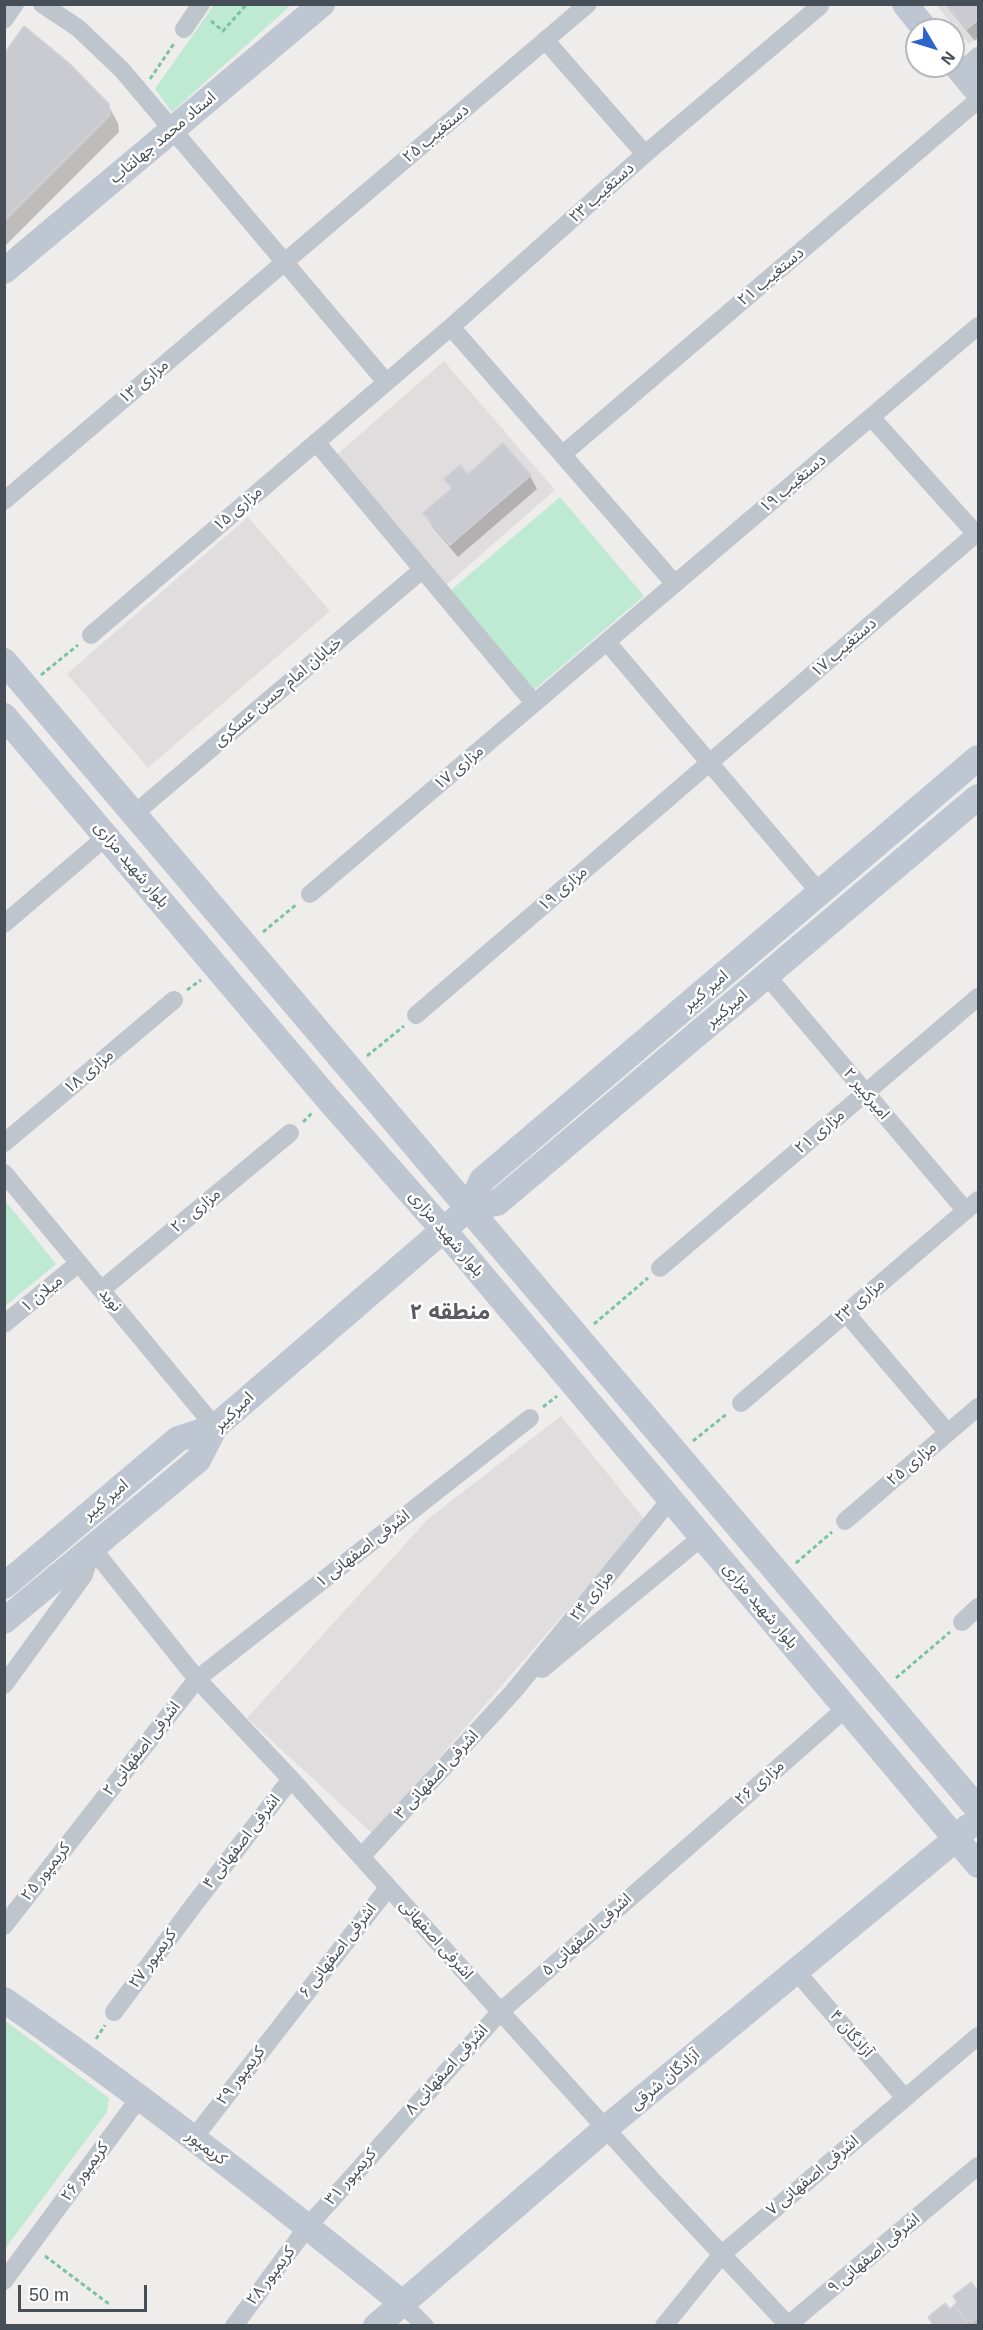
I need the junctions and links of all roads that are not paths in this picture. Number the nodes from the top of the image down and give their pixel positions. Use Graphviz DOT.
graph roads {
  1 [pos="15,4"];
  2 [pos="42,4"];
  3 [pos="322,4"];
  4 [pos="588,4"];
  5 [pos="905,4"];
  6 [pos="820,6"];
  7 [pos="199,7"];
  8 [pos="916,18"];
  9 [pos="4,20"];
  10 [pos="184,29"];
  11 [pos="545,40"];
  12 [pos="965,65"];
  13 [pos="978,92"];
  14 [pos="978,100"];
  15 [pos="172,130"];
  16 [pos="645,154"];
  17 [pos="284,263"];
  18 [pos="4,271"];
  19 [pos="978,326"];
  20 [pos="451,327"];
  21 [pos="386,382"];
  22 [pos="871,417"];
  23 [pos="316,442"];
  24 [pos="563,454"];
  25 [pos="4,501"];
  26 [pos="977,533"];
  27 [pos="423,570"];
  28 [pos="675,584"];
  29 [pos="91,635"];
  30 [pos="607,642"];
  31 [pos="6,668"];
  32 [pos="534,703"];
  33 [pos="4,717"];
  34 [pos="978,758"];
  35 [pos="710,763"];
  36 [pos="978,797"];
  37 [pos="915,812"];
  38 [pos="134,814"];
  39 [pos="934,835"];
  40 [pos="107,836"];
  41 [pos="820,893"];
  42 [pos="310,894"];
  43 [pos="4,924"];
  44 [pos="766,976"];
  45 [pos="978,997"];
  46 [pos="174,1000"];
  47 [pos="416,1015"];
  48 [pos="866,1093"];
  49 [pos="290,1133"];
  50 [pos="4,1143"];
  51 [pos="5,1176"];
  52 [pos="972,1206"];
  53 [pos="470,1207"];
  54 [pos="443,1230"];
  55 [pos="79,1263"];
  56 [pos="660,1268"];
  57 [pos="101,1290"];
  58 [pos="846,1313"];
  59 [pos="4,1324"];
  60 [pos="741,1403"];
  61 [pos="978,1407"];
  62 [pos="530,1418"];
  63 [pos="214,1427"];
  64 [pos="948,1433"];
  65 [pos="670,1500"];
  66 [pos="845,1521"];
  67 [pos="702,1537"];
  68 [pos="92,1548"];
  69 [pos="4,1586"];
  70 [pos="978,1607"];
  71 [pos="4,1621"];
  72 [pos="962,1622"];
  73 [pos="197,1679"];
  74 [pos="4,1685"];
  75 [pos="513,1692"];
  76 [pos="846,1708"];
  77 [pos="291,1779"];
  78 [pos="978,1809"];
  79 [pos="978,1816"];
  80 [pos="87,1819"];
  81 [pos="968,1837"];
  82 [pos="361,1857"];
  83 [pos="674,1858"];
  84 [pos="978,1864"];
  85 [pos="388,1888"];
  86 [pos="192,1906"];
  87 [pos="4,1926"];
  88 [pos="796,1971"];
  89 [pos="4,2000"];
  90 [pos="500,2012"];
  91 [pos="114,2013"];
  92 [pos="288,2014"];
  93 [pos="978,2036"];
  94 [pos="140,2097"];
  95 [pos="905,2098"];
  96 [pos="394,2128"];
  97 [pos="606,2128"];
  98 [pos="193,2139"];
  99 [pos="978,2166"];
  100 [pos="308,2226"];
  101 [pos="722,2254"];
  102 [pos="4,2281"];
  103 [pos="402,2303"];
  104 [pos="234,2325"];
  105 [pos="376,2325"];
  106 [pos="425,2325"];
  107 [pos="664,2325"];
  108 [pos="789,2325"];
  1 -- 9 [label="street"];
  2 -- 15 [label="street"];
  3 -- 15 [label="main road, استاد محمد جهانتاب"];
  4 -- 11 [label="street, دستغیب ۲۵"];
  5 -- 8 [label="main road"];
  6 -- 16 [label="street, دستغیب ۲۳"];
  7 -- 10 [label="street"];
  11 -- 16 [label="street"];
  11 -- 17 [label="street, دستغیب ۲۵"];
  12 -- 13 [label="main road"];
  14 -- 24 [label="street, دستغیب ۲۱"];
  15 -- 17 [label="street"];
  15 -- 18 [label="main road, استاد محمد جهانتاب"];
  16 -- 20 [label="street, دستغیب ۲۳"];
  17 -- 21 [label="street"];
  17 -- 25 [label="street, مزاری ۱۳"];
  19 -- 22 [label="street, دستغیب ۱۹"];
  20 -- 21 [label="street, دستغیب ۲۳"];
  20 -- 24 [label="street"];
  21 -- 23 [label="street, مزاری ۱۵"];
  22 -- 26 [label="street"];
  22 -- 28 [label="street, دستغیب ۱۹"];
  23 -- 27 [label="street"];
  23 -- 29 [label="street, مزاری ۱۵"];
  24 -- 28 [label="street"];
  26 -- 35 [label="street, دستغیب ۱۷"];
  27 -- 32 [label="street"];
  27 -- 38 [label="street, خیابان امام حسن عسکری"];
  28 -- 30 [label="street, دستغیب ۱۹"];
  30 -- 32 [label="street, مزاری ۱۷"];
  30 -- 35 [label="street"];
  31 -- 38 [label="main road"];
  32 -- 42 [label="street, مزاری ۱۷"];
  33 -- 40 [label="main road, بلوار شهید مزاری"];
  34 -- 37 [label="main road, امیر کبیر"];
  35 -- 41 [label="street"];
  35 -- 47 [label="street, مزاری ۱۹"];
  36 -- 39 [label="main road, امیرکبیر"];
  37 -- 39 [label="main road"];
  37 -- 41 [label="main road, امیر کبیر"];
  38 -- 53 [label="main road"];
  39 -- 44 [label="main road, امیرکبیر"];
  40 -- 43 [label="street"];
  40 -- 54 [label="main road, بلوار شهید مزاری"];
  41 -- 53 [label="main road, امیر کبیر"];
  44 -- 48 [label="street, امیرکبیر ۲"];
  44 -- 53 [label="main road, امیرکبیر"];
  45 -- 48 [label="street, مزاری ۲۱"];
  46 -- 50 [label="street, مزاری ۱۸"];
  48 -- 52 [label="street, امیرکبیر ۲"];
  48 -- 56 [label="street, مزاری ۲۱"];
  49 -- 57 [label="street, مزاری ۲۰"];
  51 -- 55 [label="street, نوید"];
  52 -- 58 [label="street, مزاری ۲۳"];
  53 -- 54 [label="main road, امیر کبیر"];
  53 -- 78 [label="main road"];
  54 -- 63 [label="main road, امیرکبیر"];
  54 -- 65 [label="main road, بلوار شهید مزاری"];
  55 -- 57 [label="street, نوید"];
  55 -- 59 [label="street, میلان ۱"];
  57 -- 63 [label="street, نوید"];
  58 -- 60 [label="street, مزاری ۲۳"];
  58 -- 64 [label="street"];
  61 -- 64 [label="street, مزاری ۲۵"];
  62 -- 73 [label="street, اشرفی اصفهانی ۱"];
  63 -- 68 [label="main road, امیرکبیر"];
  63 -- 69 [label="main road, امیر کبیر"];
  64 -- 66 [label="street, مزاری ۲۵"];
  65 -- 67 [label="main road, بلوار شهید مزاری"];
  65 -- 75 [label="street, مزاری ۲۴"];
  67 -- 75 [label="street"];
  67 -- 76 [label="main road, بلوار شهید مزاری"];
  68 -- 71 [label="main road, امیرکبیر"];
  68 -- 73 [label="street, اشرفی اصفهانی"];
  68 -- 74 [label="street"];
  70 -- 72 [label="street"];
  73 -- 77 [label="street, اشرفی اصفهانی"];
  73 -- 80 [label="street, اشرفی اصفهانی ۲"];
  75 -- 82 [label="street, اشرفی اصفهانی ۳"];
  76 -- 81 [label="main road, بلوار شهید مزاری"];
  76 -- 83 [label="street, مزاری ۲۶"];
  77 -- 82 [label="street, اشرفی اصفهانی"];
  77 -- 86 [label="street, اشرفی اصفهانی ۴"];
  79 -- 81 [label="main road, آزادگان شرقی"];
  80 -- 87 [label="street, کریمپور ۲۵"];
  81 -- 84 [label="main road, بلوار شهید مزاری"];
  81 -- 88 [label="main road, آزادگان شرقی"];
  82 -- 85 [label="street, اشرفی اصفهانی"];
  83 -- 90 [label="street, اشرفی اصفهانی ۵"];
  85 -- 90 [label="street, اشرفی اصفهانی"];
  85 -- 92 [label="street, اشرفی اصفهانی ۶"];
  86 -- 91 [label="street, کریمپور ۲۷"];
  88 -- 95 [label="street, آزادگان ۴"];
  88 -- 97 [label="main road, آزادگان شرقی"];
  89 -- 94 [label="main road, کریمپور"];
  90 -- 96 [label="street, اشرفی اصفهانی ۸"];
  90 -- 97 [label="street, اشرفی اصفهانی"];
  92 -- 98 [label="street, کریمپور ۲۹"];
  93 -- 95 [label="street, اشرفی اصفهانی ۷"];
  94 -- 98 [label="main road, کریمپور"];
  94 -- 102 [label="street, کریمپور ۲۶"];
  95 -- 101 [label="street, اشرفی اصفهانی ۷"];
  96 -- 100 [label="street, کریمپور ۳۱"];
  97 -- 101 [label="street, اشرفی اصفهانی"];
  97 -- 103 [label="main road, آزادگان شرقی"];
  98 -- 100 [label="main road, کریمپور"];
  99 -- 108 [label="street, اشرفی اصفهانی ۹"];
  100 -- 103 [label="main road, کریمپور"];
  100 -- 104 [label="street, کریمپور ۲۸"];
  101 -- 107 [label="street, اشرفی اصفهانی ۷"];
  101 -- 108 [label="street, اشرفی اصفهانی"];
  103 -- 105 [label="main road, آزادگان شرقی"];
  103 -- 106 [label="street"];
}
